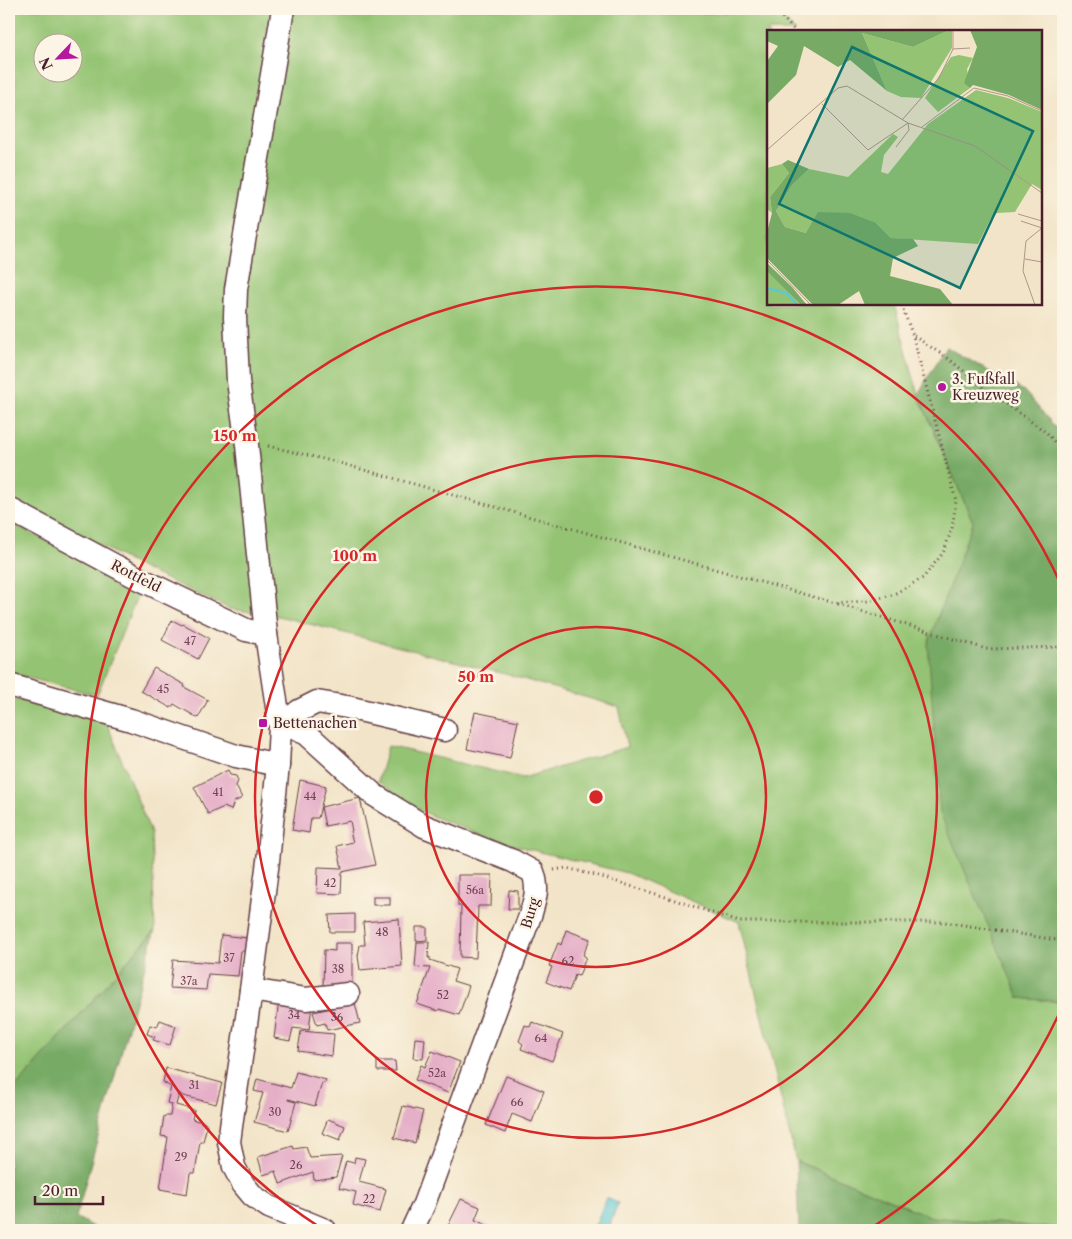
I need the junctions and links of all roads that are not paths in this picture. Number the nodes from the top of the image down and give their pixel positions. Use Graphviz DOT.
graph roads {
  1 [pos="283,9"];
  2 [pos="9,509"];
  3 [pos="266,634"];
  4 [pos="9,684"];
  5 [pos="280,727"];
  6 [pos="445,730"];
  7 [pos="278,765"];
  8 [pos="251,990"];
  9 [pos="348,994"];
  10 [pos="325,1230"];
  11 [pos="412,1230"];
  1 -- 3 [label="street"];
  2 -- 3 [label="street, Rottfeld"];
  3 -- 5 [label="street"];
  4 -- 7 [label="street"];
  5 -- 6 [label="street"];
  5 -- 7 [label="street"];
  5 -- 11 [label="street, Burg"];
  7 -- 8 [label="street"];
  8 -- 9 [label="street"];
  8 -- 10 [label="street"];
}
